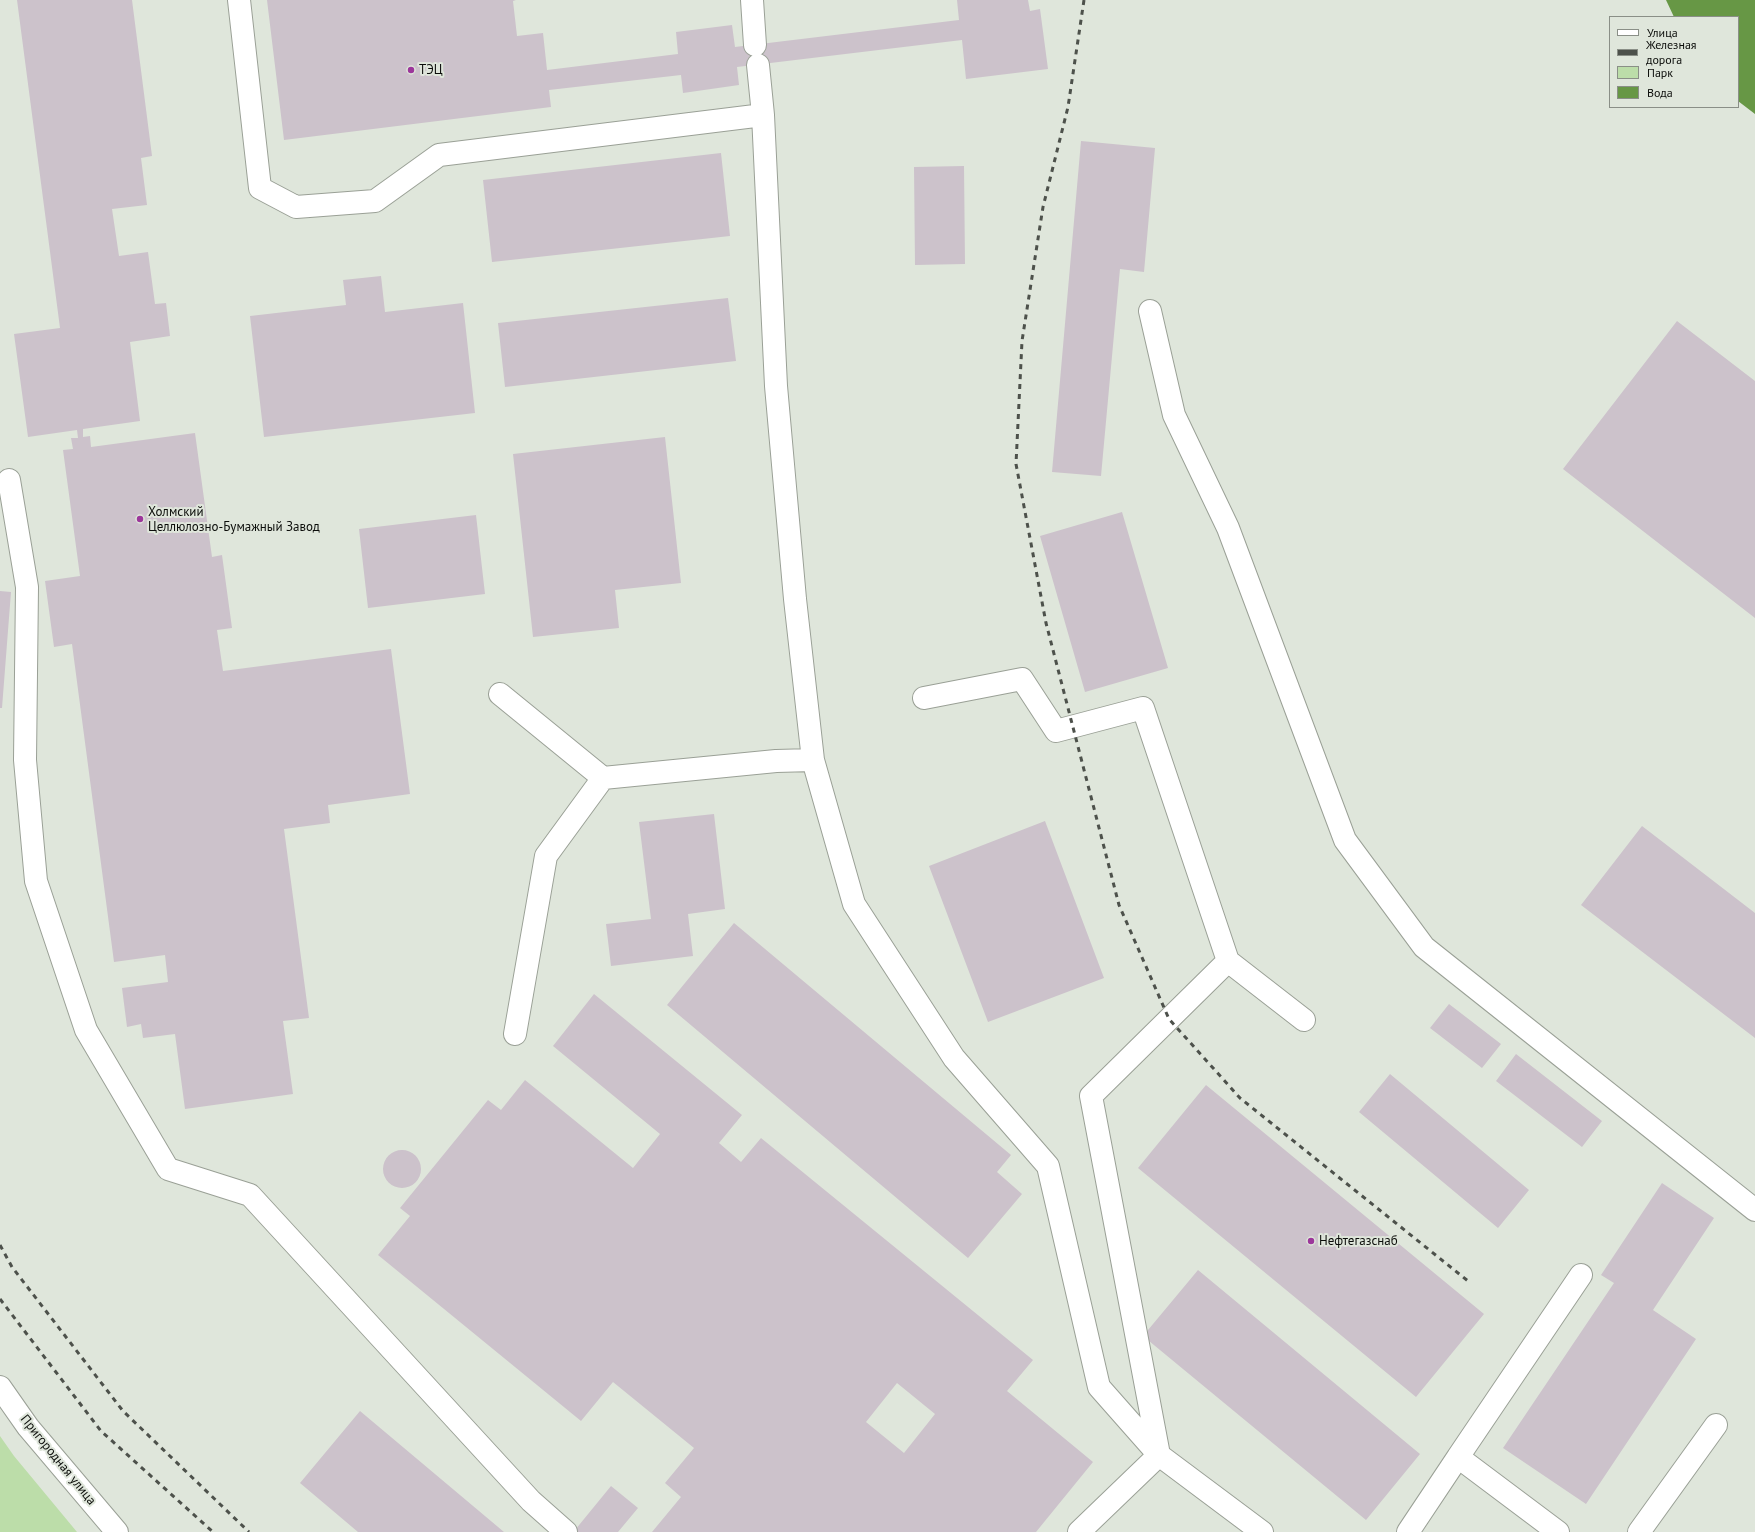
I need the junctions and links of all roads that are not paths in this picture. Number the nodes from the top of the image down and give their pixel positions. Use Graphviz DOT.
graph roads {
  1 [pos="239,0"];
  2 [pos="752,0"];
  3 [pos="763,115"];
  4 [pos="1150,311"];
  5 [pos="9,480"];
  6 [pos="500,694"];
  7 [pos="924,698"];
  8 [pos="813,760"];
  9 [pos="603,778"];
  10 [pos="1228,961"];
  11 [pos="1304,1020"];
  12 [pos="515,1034"];
  13 [pos="1755,1210"];
  14 [pos="1581,1275"];
  15 [pos="0,1387"];
  16 [pos="1716,1425"];
  17 [pos="1159,1455"];
  18 [pos="1458,1457"];
  19 [pos="117,1532"];
  20 [pos="566,1532"];
  21 [pos="1080,1532"];
  22 [pos="1262,1532"];
  23 [pos="1408,1532"];
  24 [pos="1558,1532"];
  25 [pos="1639,1532"];
  1 -- 3 [label="street"];
  2 -- 3 [label="street"];
  3 -- 8 [label="street"];
  4 -- 13 [label="street"];
  5 -- 20 [label="street"];
  6 -- 9 [label="street"];
  7 -- 10 [label="street"];
  8 -- 9 [label="street"];
  8 -- 17 [label="street"];
  9 -- 12 [label="street"];
  10 -- 11 [label="street"];
  10 -- 17 [label="street"];
  14 -- 18 [label="street"];
  15 -- 19 [label="street, Пригородная улица"];
  16 -- 25 [label="street"];
  17 -- 21 [label="street"];
  17 -- 22 [label="street"];
  18 -- 23 [label="street"];
  18 -- 24 [label="street"];
}
